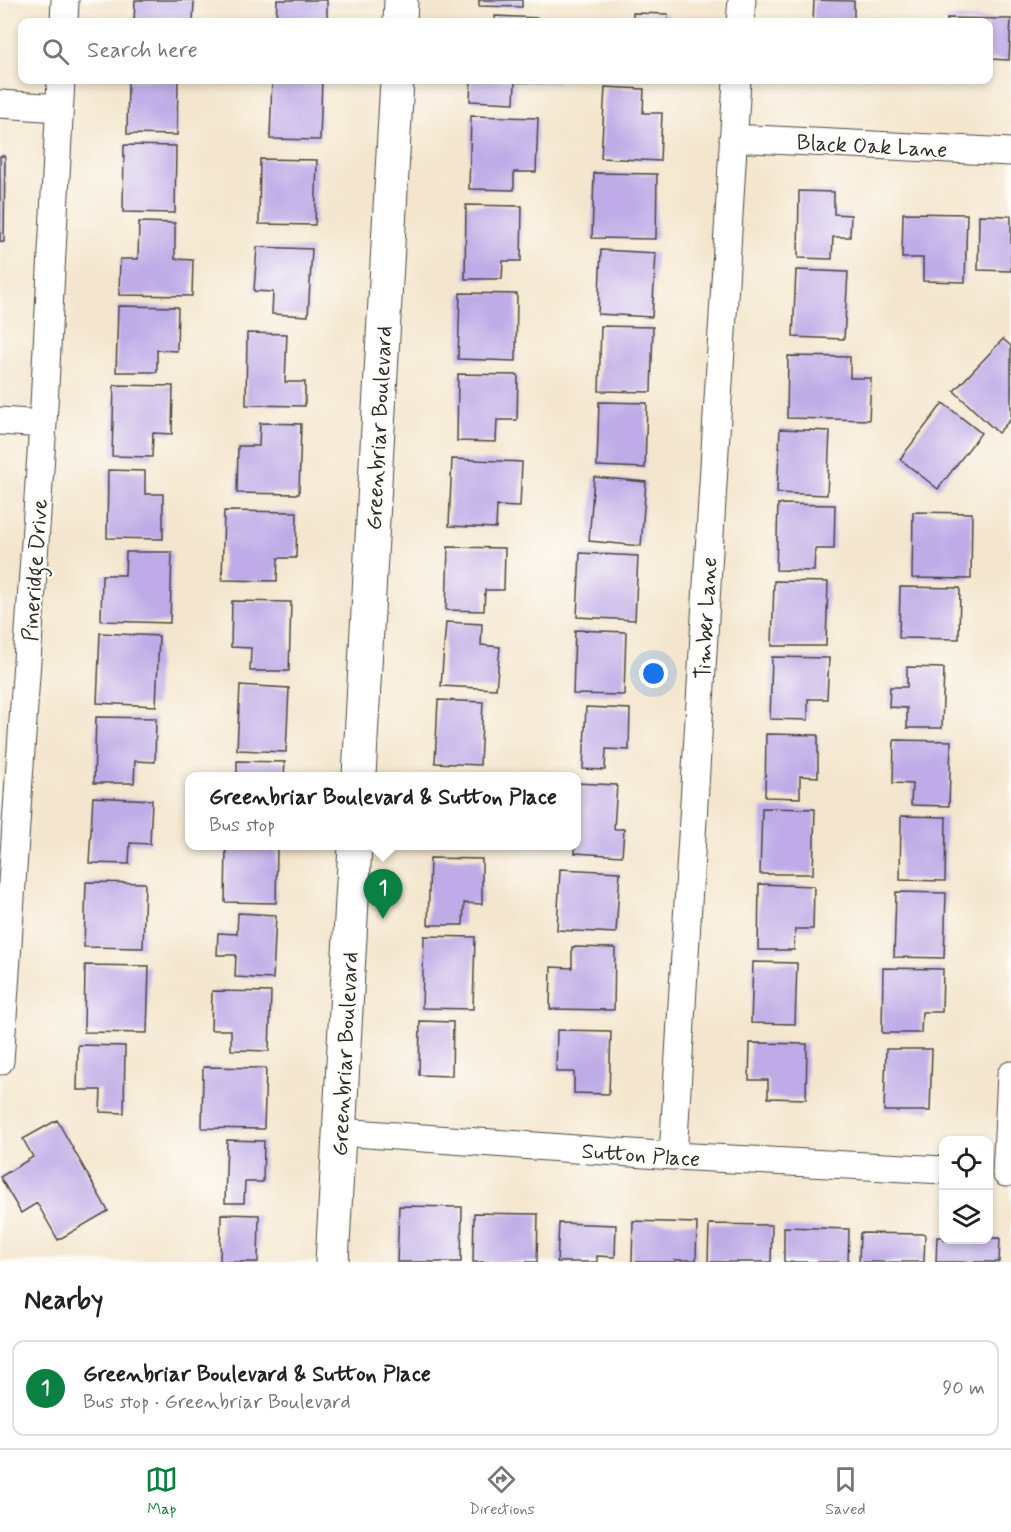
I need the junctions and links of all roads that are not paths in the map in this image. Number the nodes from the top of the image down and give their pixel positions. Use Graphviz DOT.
graph roads {
  1 [pos="66,0"];
  2 [pos="401,0"];
  3 [pos="742,0"];
  4 [pos="64,18"];
  5 [pos="400,18"];
  6 [pos="740,18"];
  7 [pos="61,84"];
  8 [pos="397,84"];
  9 [pos="736,84"];
  10 [pos="0,104"];
  11 [pos="59,108"];
  12 [pos="733,138"];
  13 [pos="1011,153"];
  14 [pos="0,422"];
  15 [pos="43,424"];
  16 [pos="10,760"];
  17 [pos="359,772"];
  18 [pos="355,850"];
  19 [pos="0,1060"];
  20 [pos="1011,1075"];
  21 [pos="340,1132"];
  22 [pos="673,1156"];
  23 [pos="939,1170"];
  24 [pos="1002,1173"];
  25 [pos="332,1262"];
  1 -- 4 [label="street"];
  2 -- 5 [label="street"];
  3 -- 6 [label="street"];
  7 -- 11 [label="street, Pineridge Drive"];
  8 -- 17 [label="street, Greenbriar Boulevard"];
  9 -- 12 [label="street, Timber Lane"];
  10 -- 11 [label="street"];
  11 -- 15 [label="street, Pineridge Drive"];
  12 -- 13 [label="street, Black Oak Lane"];
  12 -- 22 [label="street, Timber Lane"];
  14 -- 15 [label="street"];
  15 -- 16 [label="street, Pineridge Drive"];
  16 -- 19 [label="street, Pineridge Drive"];
  18 -- 21 [label="street, Greenbriar Boulevard"];
  20 -- 24 [label="street"];
  21 -- 22 [label="street, Sutton Place"];
  21 -- 25 [label="street, Greenbriar Boulevard"];
  22 -- 23 [label="street, Sutton Place"];
}
